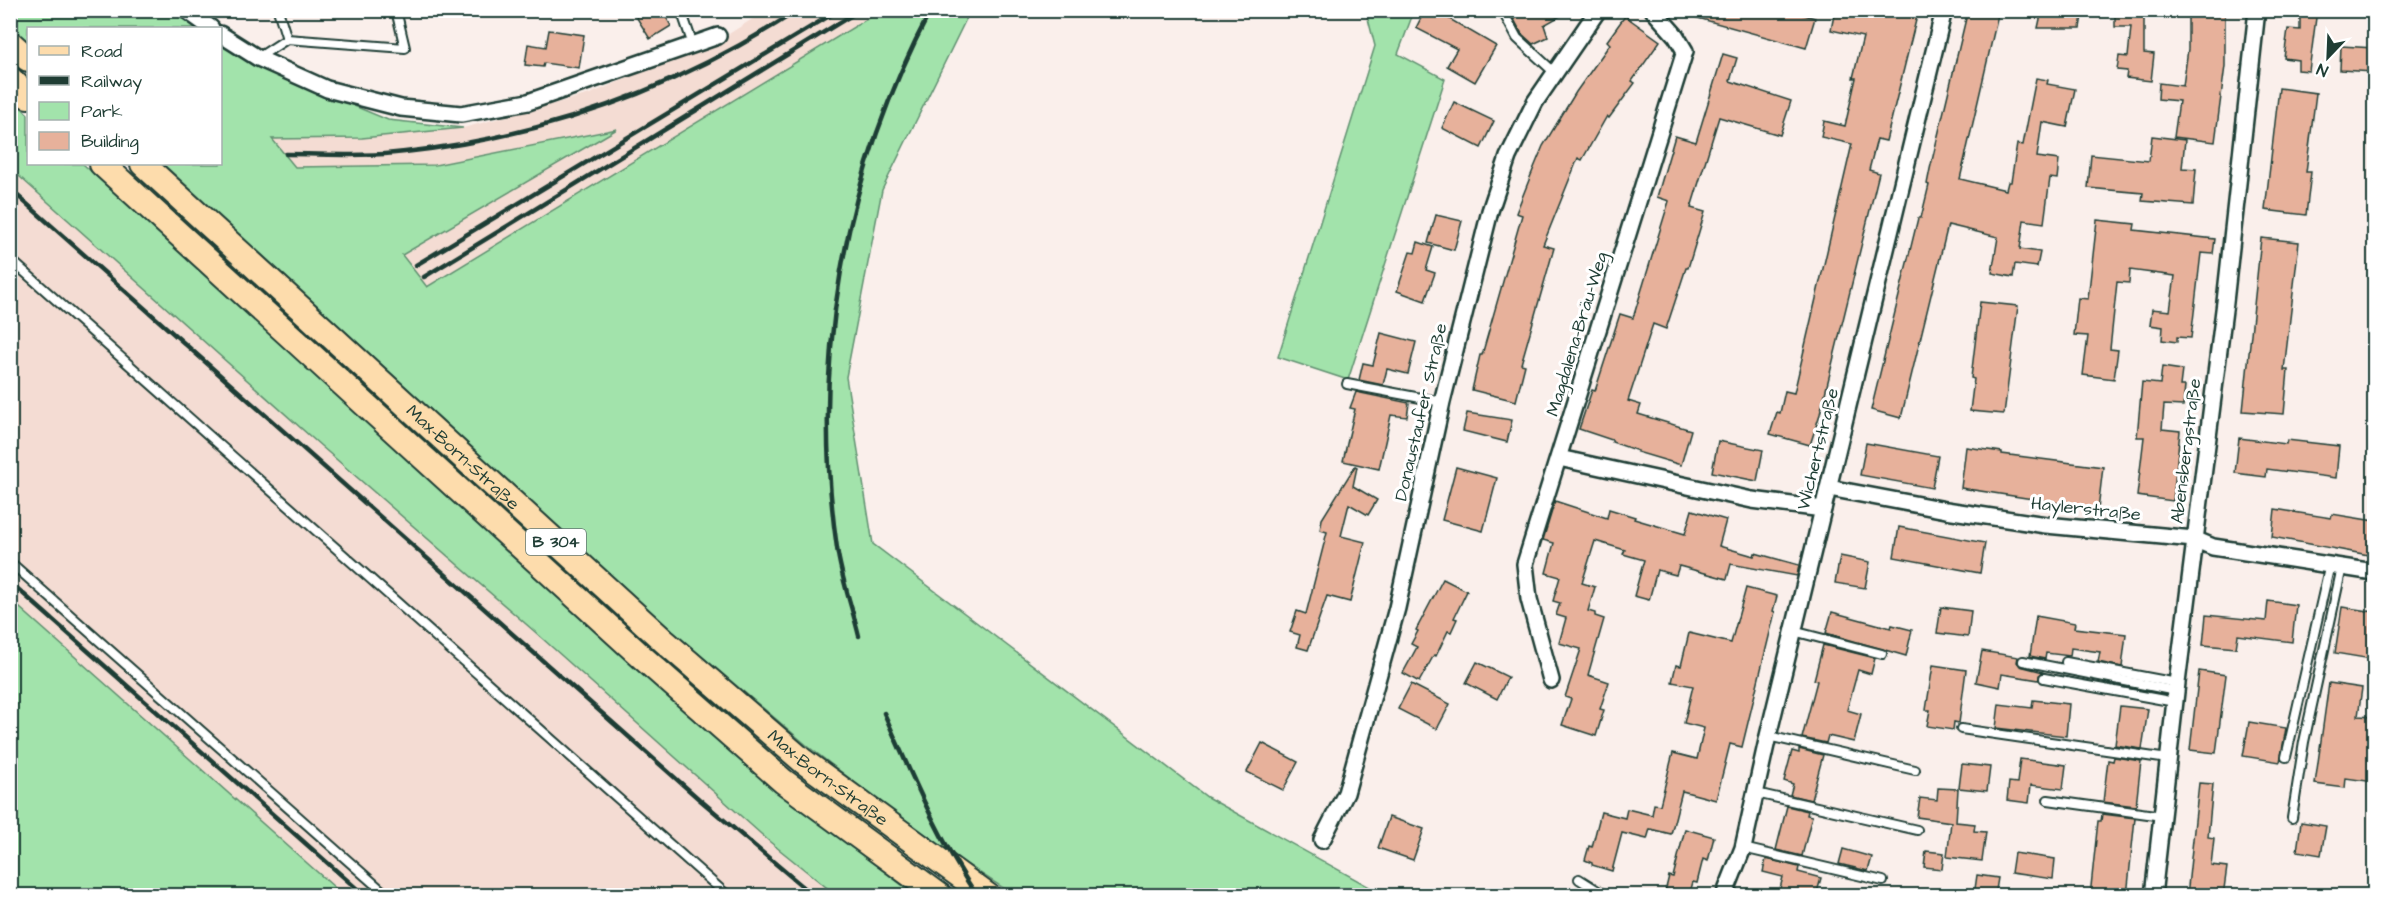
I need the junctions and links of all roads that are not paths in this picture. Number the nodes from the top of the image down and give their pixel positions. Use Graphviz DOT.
graph roads {
  1 [pos="186,10"];
  2 [pos="278,10"];
  3 [pos="396,10"];
  4 [pos="681,10"];
  5 [pos="1502,10"];
  6 [pos="1598,10"];
  7 [pos="1653,10"];
  8 [pos="1944,10"];
  9 [pos="2257,10"];
  10 [pos="210,27"];
  11 [pos="222,35"];
  12 [pos="718,36"];
  13 [pos="287,39"];
  14 [pos="10,43"];
  15 [pos="693,45"];
  16 [pos="27,58"];
  17 [pos="258,58"];
  18 [pos="1555,73"];
  19 [pos="10,79"];
  20 [pos="27,95"];
  21 [pos="103,165"];
  22 [pos="144,165"];
  23 [pos="10,259"];
  24 [pos="1347,384"];
  25 [pos="1442,402"];
  26 [pos="1558,458"];
  27 [pos="1829,488"];
  28 [pos="1823,509"];
  29 [pos="2194,539"];
  30 [pos="10,562"];
  31 [pos="2336,565"];
  32 [pos="2374,572"];
  33 [pos="1793,631"];
  34 [pos="1882,654"];
  35 [pos="2023,662"];
  36 [pos="2066,662"];
  37 [pos="2044,678"];
  38 [pos="1551,680"];
  39 [pos="2176,692"];
  40 [pos="1961,729"];
  41 [pos="1768,736"];
  42 [pos="2286,758"];
  43 [pos="2168,759"];
  44 [pos="1915,770"];
  45 [pos="1755,793"];
  46 [pos="2048,800"];
  47 [pos="2162,816"];
  48 [pos="2292,818"];
  49 [pos="1917,830"];
  50 [pos="1322,840"];
  51 [pos="1743,848"];
  52 [pos="1579,879"];
  53 [pos="1883,880"];
  54 [pos="388,896"];
  55 [pos="728,896"];
  56 [pos="940,896"];
  57 [pos="988,896"];
  58 [pos="1606,896"];
  59 [pos="1724,896"];
  60 [pos="2153,896"];
  1 -- 10 [label="street"];
  2 -- 13 [label="lane"];
  3 -- 13 [label="lane"];
  4 -- 15 [label="lane"];
  5 -- 18 [label="lane"];
  6 -- 18 [label="street, Donaustaufer Straße"];
  7 -- 26 [label="street, Magdalena-Bräu-Weg"];
  8 -- 27 [label="street, Wichertstraße"];
  9 -- 29 [label="street, Abensbergstraße"];
  11 -- 17 [label="street"];
  12 -- 15 [label="street"];
  13 -- 17 [label="lane"];
  14 -- 16 [label="main road"];
  15 -- 17 [label="street"];
  18 -- 25 [label="street, Donaustaufer Straße"];
  19 -- 20 [label="main road"];
  21 -- 56 [label="main road, Max-Born-Straße / B 304"];
  22 -- 57 [label="main road, Max-Born-Straße / B 304"];
  23 -- 55 [label="lane"];
  24 -- 25 [label="lane"];
  25 -- 50 [label="street, Donaustaufer Straße"];
  26 -- 28 [label="street"];
  26 -- 38 [label="street, Magdalena-Bräu-Weg"];
  27 -- 28 [label="street, Wichertstraße"];
  27 -- 29 [label="street, Haylerstraße"];
  28 -- 33 [label="street, Wichertstraße"];
  29 -- 31 [label="street, Haylerstraße"];
  29 -- 39 [label="street, Abensbergstraße"];
  30 -- 54 [label="lane"];
  31 -- 32 [label="street, Haylerstraße"];
  31 -- 42 [label="lane"];
  31 -- 48 [label="lane"];
  33 -- 34 [label="lane"];
  33 -- 41 [label="street, Wichertstraße"];
  35 -- 39 [label="lane"];
  36 -- 39 [label="lane"];
  37 -- 39 [label="lane"];
  39 -- 43 [label="street, Abensbergstraße"];
  40 -- 43 [label="lane"];
  41 -- 44 [label="lane"];
  41 -- 45 [label="street, Wichertstraße"];
  43 -- 47 [label="street, Abensbergstraße"];
  45 -- 49 [label="lane"];
  45 -- 51 [label="street, Wichertstraße"];
  46 -- 47 [label="lane"];
  47 -- 60 [label="street, Abensbergstraße"];
  51 -- 53 [label="lane"];
  51 -- 59 [label="street, Wichertstraße"];
  52 -- 58 [label="lane"];
}
